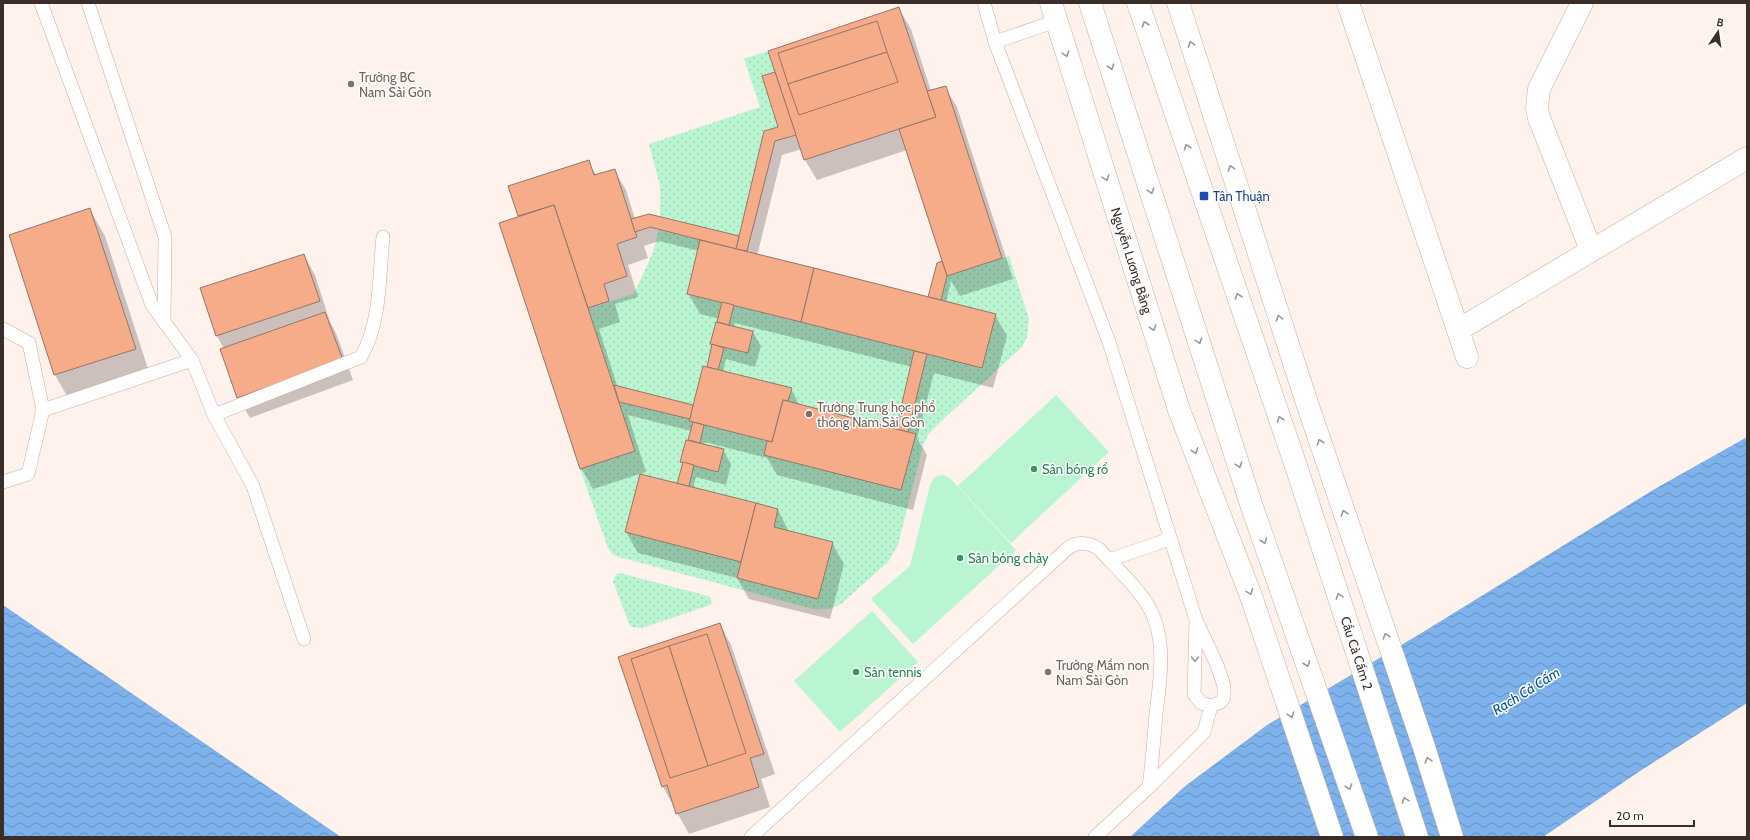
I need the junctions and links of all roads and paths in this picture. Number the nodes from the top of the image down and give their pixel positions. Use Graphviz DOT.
graph roads {
  1 [pos="41,3"];
  2 [pos="88,3"];
  3 [pos="984,3"];
  4 [pos="1090,3"];
  5 [pos="1138,3"];
  6 [pos="1178,3"];
  7 [pos="1348,3"];
  8 [pos="1582,3"];
  9 [pos="1053,12"];
  10 [pos="996,42"];
  11 [pos="1747,158"];
  12 [pos="383,237"];
  13 [pos="1591,250"];
  14 [pos="164,322"];
  15 [pos="3,329"];
  16 [pos="1458,330"];
  17 [pos="1467,357"];
  18 [pos="192,360"];
  19 [pos="43,410"];
  20 [pos="214,415"];
  21 [pos="3,482"];
  22 [pos="1170,540"];
  23 [pos="1109,560"];
  24 [pos="1196,620"];
  25 [pos="304,639"];
  26 [pos="1211,706"];
  27 [pos="1149,787"];
  28 [pos="751,837"];
  29 [pos="1095,837"];
  30 [pos="1332,837"];
  31 [pos="1367,837"];
  32 [pos="1417,837"];
  33 [pos="1452,837"];
  1 -- 14 [label="lane"];
  2 -- 14 [label="lane"];
  3 -- 10 [label="lane"];
  4 -- 31 [label="main road, one-way"];
  32 -- 5 [label="main road, Cầu Cả Cấm 2, one-way"];
  33 -- 6 [label="main road, one-way"];
  7 -- 16 [label="main road"];
  8 -- 13 [label="main road"];
  9 -- 10 [label="lane"];
  9 -- 30 [label="main road, Nguyễn Lương Bằng, one-way"];
  10 -- 22 [label="lane"];
  11 -- 13 [label="main road"];
  12 -- 20 [label="lane"];
  13 -- 16 [label="main road"];
  14 -- 18 [label="lane"];
  15 -- 19 [label="lane"];
  16 -- 17 [label="main road"];
  18 -- 19 [label="lane"];
  18 -- 20 [label="lane"];
  19 -- 21 [label="lane"];
  20 -- 25 [label="lane"];
  22 -- 23 [label="lane"];
  22 -- 24 [label="lane"];
  23 -- 27 [label="lane"];
  23 -- 28 [label="lane"];
  24 -- 26 [label="lane, one-way"];
  24 -- 26 [label="lane"];
  26 -- 27 [label="lane"];
  27 -- 29 [label="lane"];
}
